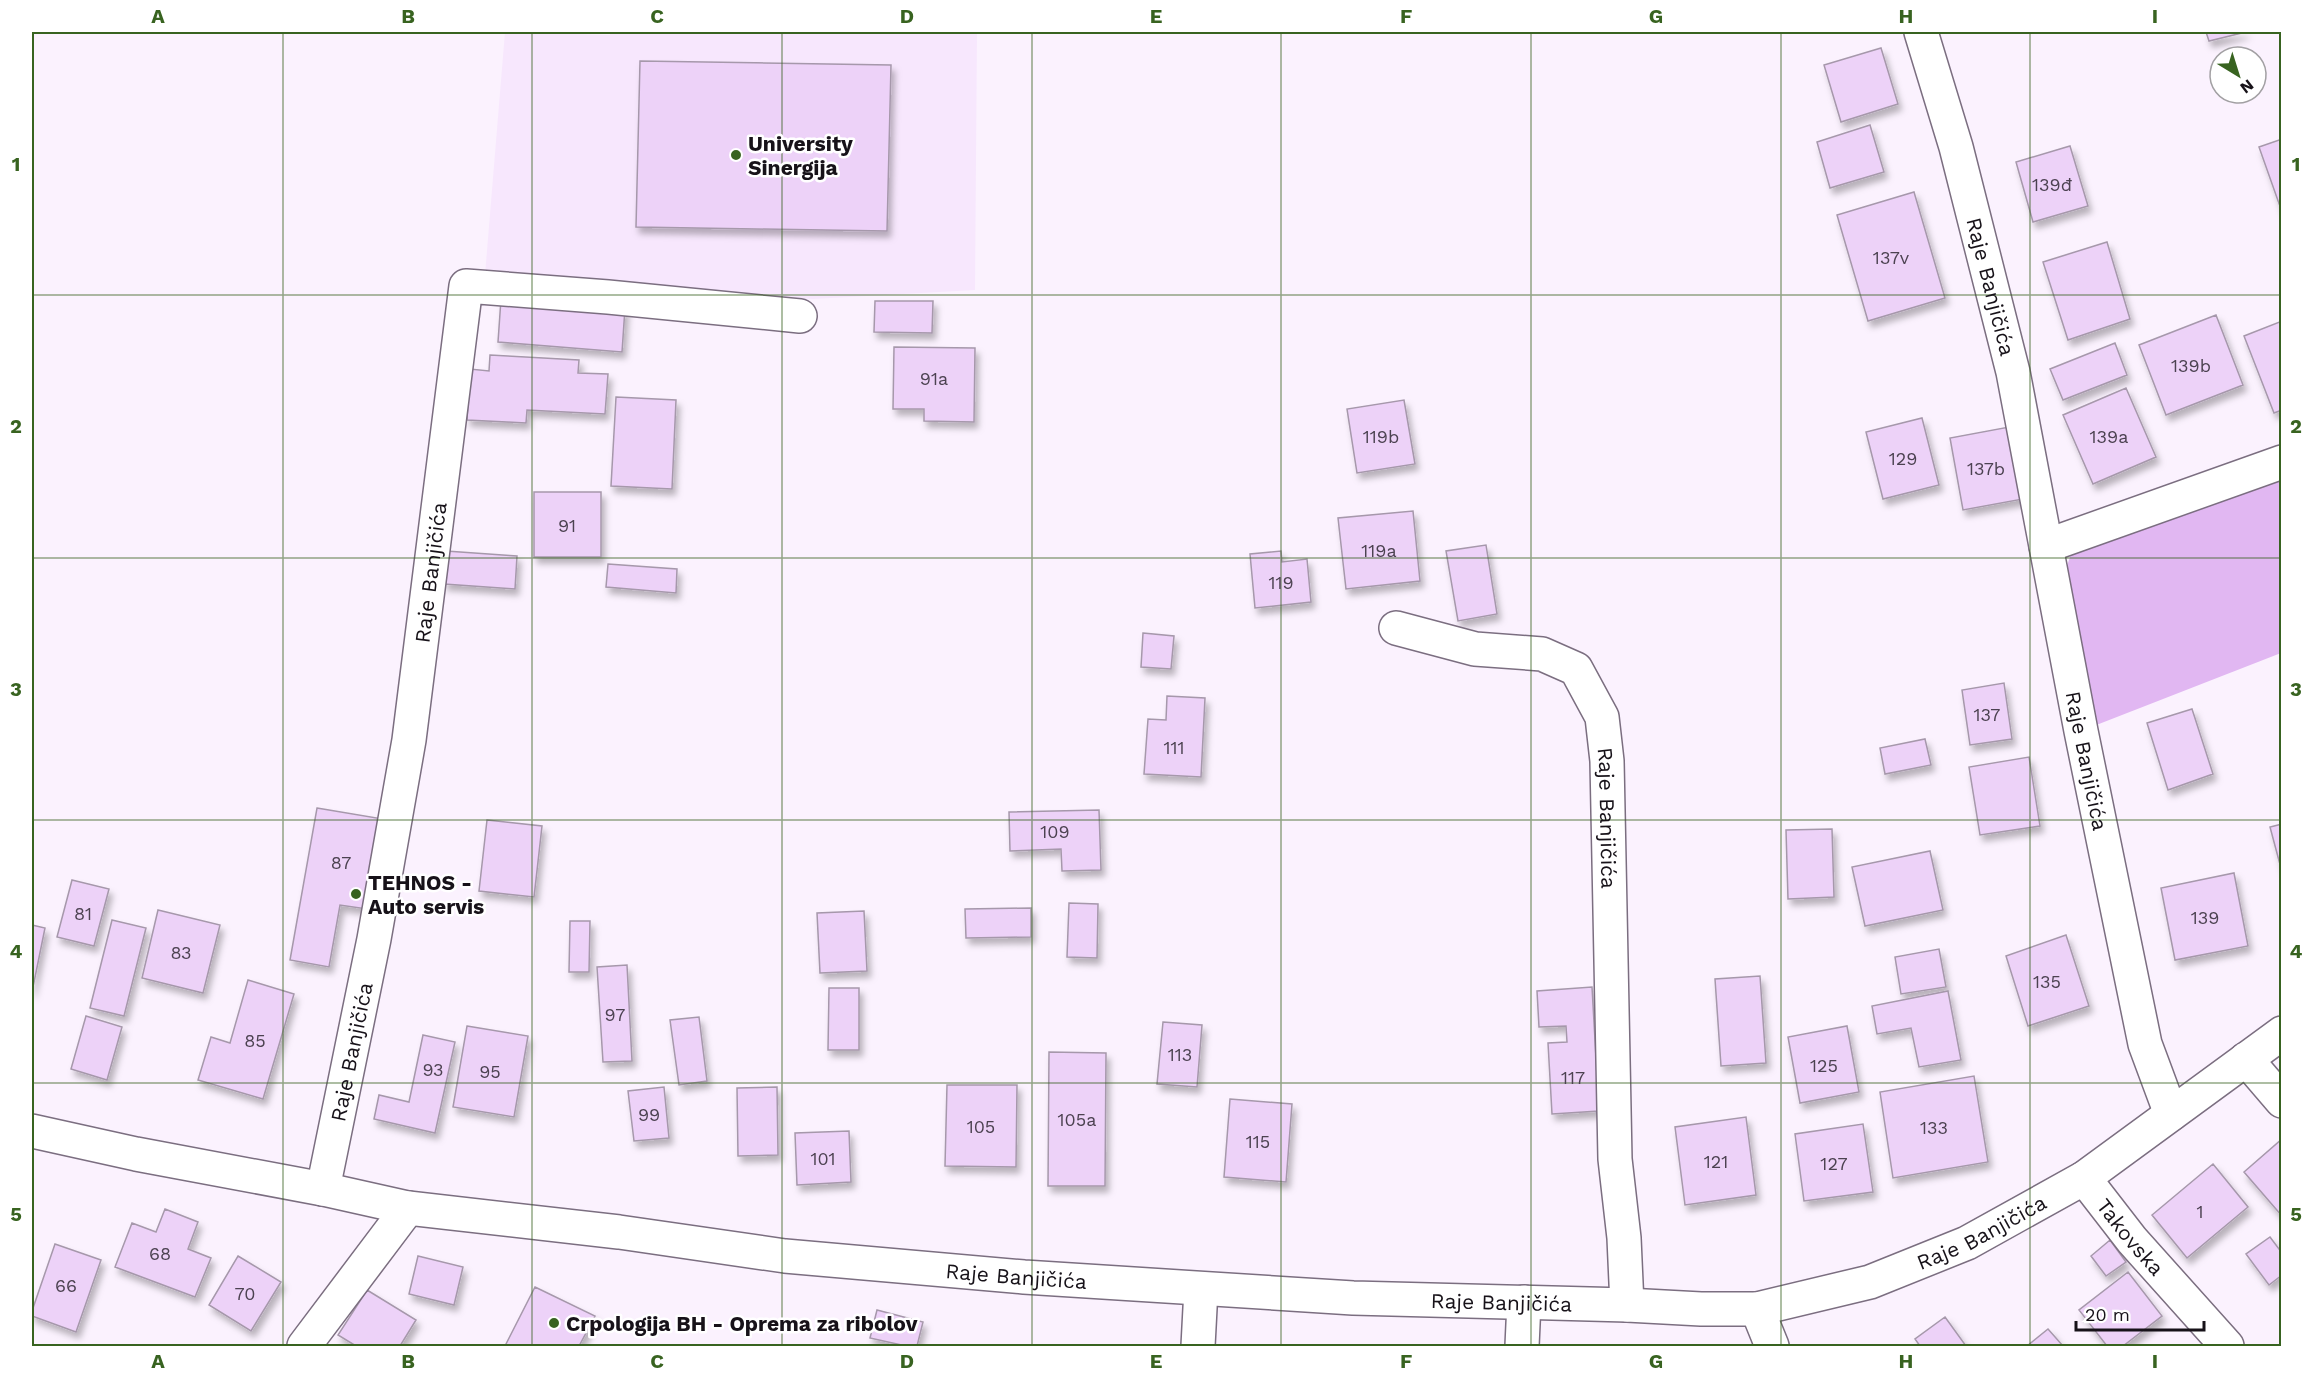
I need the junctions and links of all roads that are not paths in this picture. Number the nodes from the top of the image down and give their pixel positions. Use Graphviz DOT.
graph roads {
  1 [pos="1921,32"];
  2 [pos="800,316"];
  3 [pos="2282,462"];
  4 [pos="2046,546"];
  5 [pos="1396,628"];
  6 [pos="2282,1033"];
  7 [pos="2246,1059"];
  8 [pos="2282,1101"];
  9 [pos="2171,1114"];
  10 [pos="32,1131"];
  11 [pos="2084,1178"];
  12 [pos="323,1189"];
  13 [pos="408,1208"];
  14 [pos="1201,1289"];
  15 [pos="1524,1302"];
  16 [pos="1628,1305"];
  17 [pos="1757,1309"];
  18 [pos="304,1347"];
  19 [pos="1198,1347"];
  20 [pos="1522,1347"];
  21 [pos="1772,1347"];
  22 [pos="2227,1347"];
  1 -- 4 [label="street, Raje Banjičića"];
  2 -- 12 [label="street, Raje Banjičića"];
  3 -- 4 [label="street"];
  4 -- 9 [label="street, Raje Banjičića"];
  5 -- 16 [label="street, Raje Banjičića"];
  6 -- 7 [label="street, Raje Banjičića"];
  7 -- 8 [label="street"];
  7 -- 9 [label="street, Raje Banjičića"];
  9 -- 11 [label="street, Raje Banjičića"];
  10 -- 12 [label="street, Raje Banjičića"];
  11 -- 17 [label="street, Raje Banjičića"];
  11 -- 22 [label="street, Takovska"];
  12 -- 13 [label="street, Raje Banjičića"];
  13 -- 14 [label="street, Raje Banjičića"];
  13 -- 18 [label="street"];
  14 -- 15 [label="street, Raje Banjičića"];
  14 -- 19 [label="street"];
  15 -- 16 [label="street, Raje Banjičića"];
  15 -- 20 [label="street"];
  16 -- 17 [label="street, Raje Banjičića"];
  17 -- 21 [label="street"];
}
